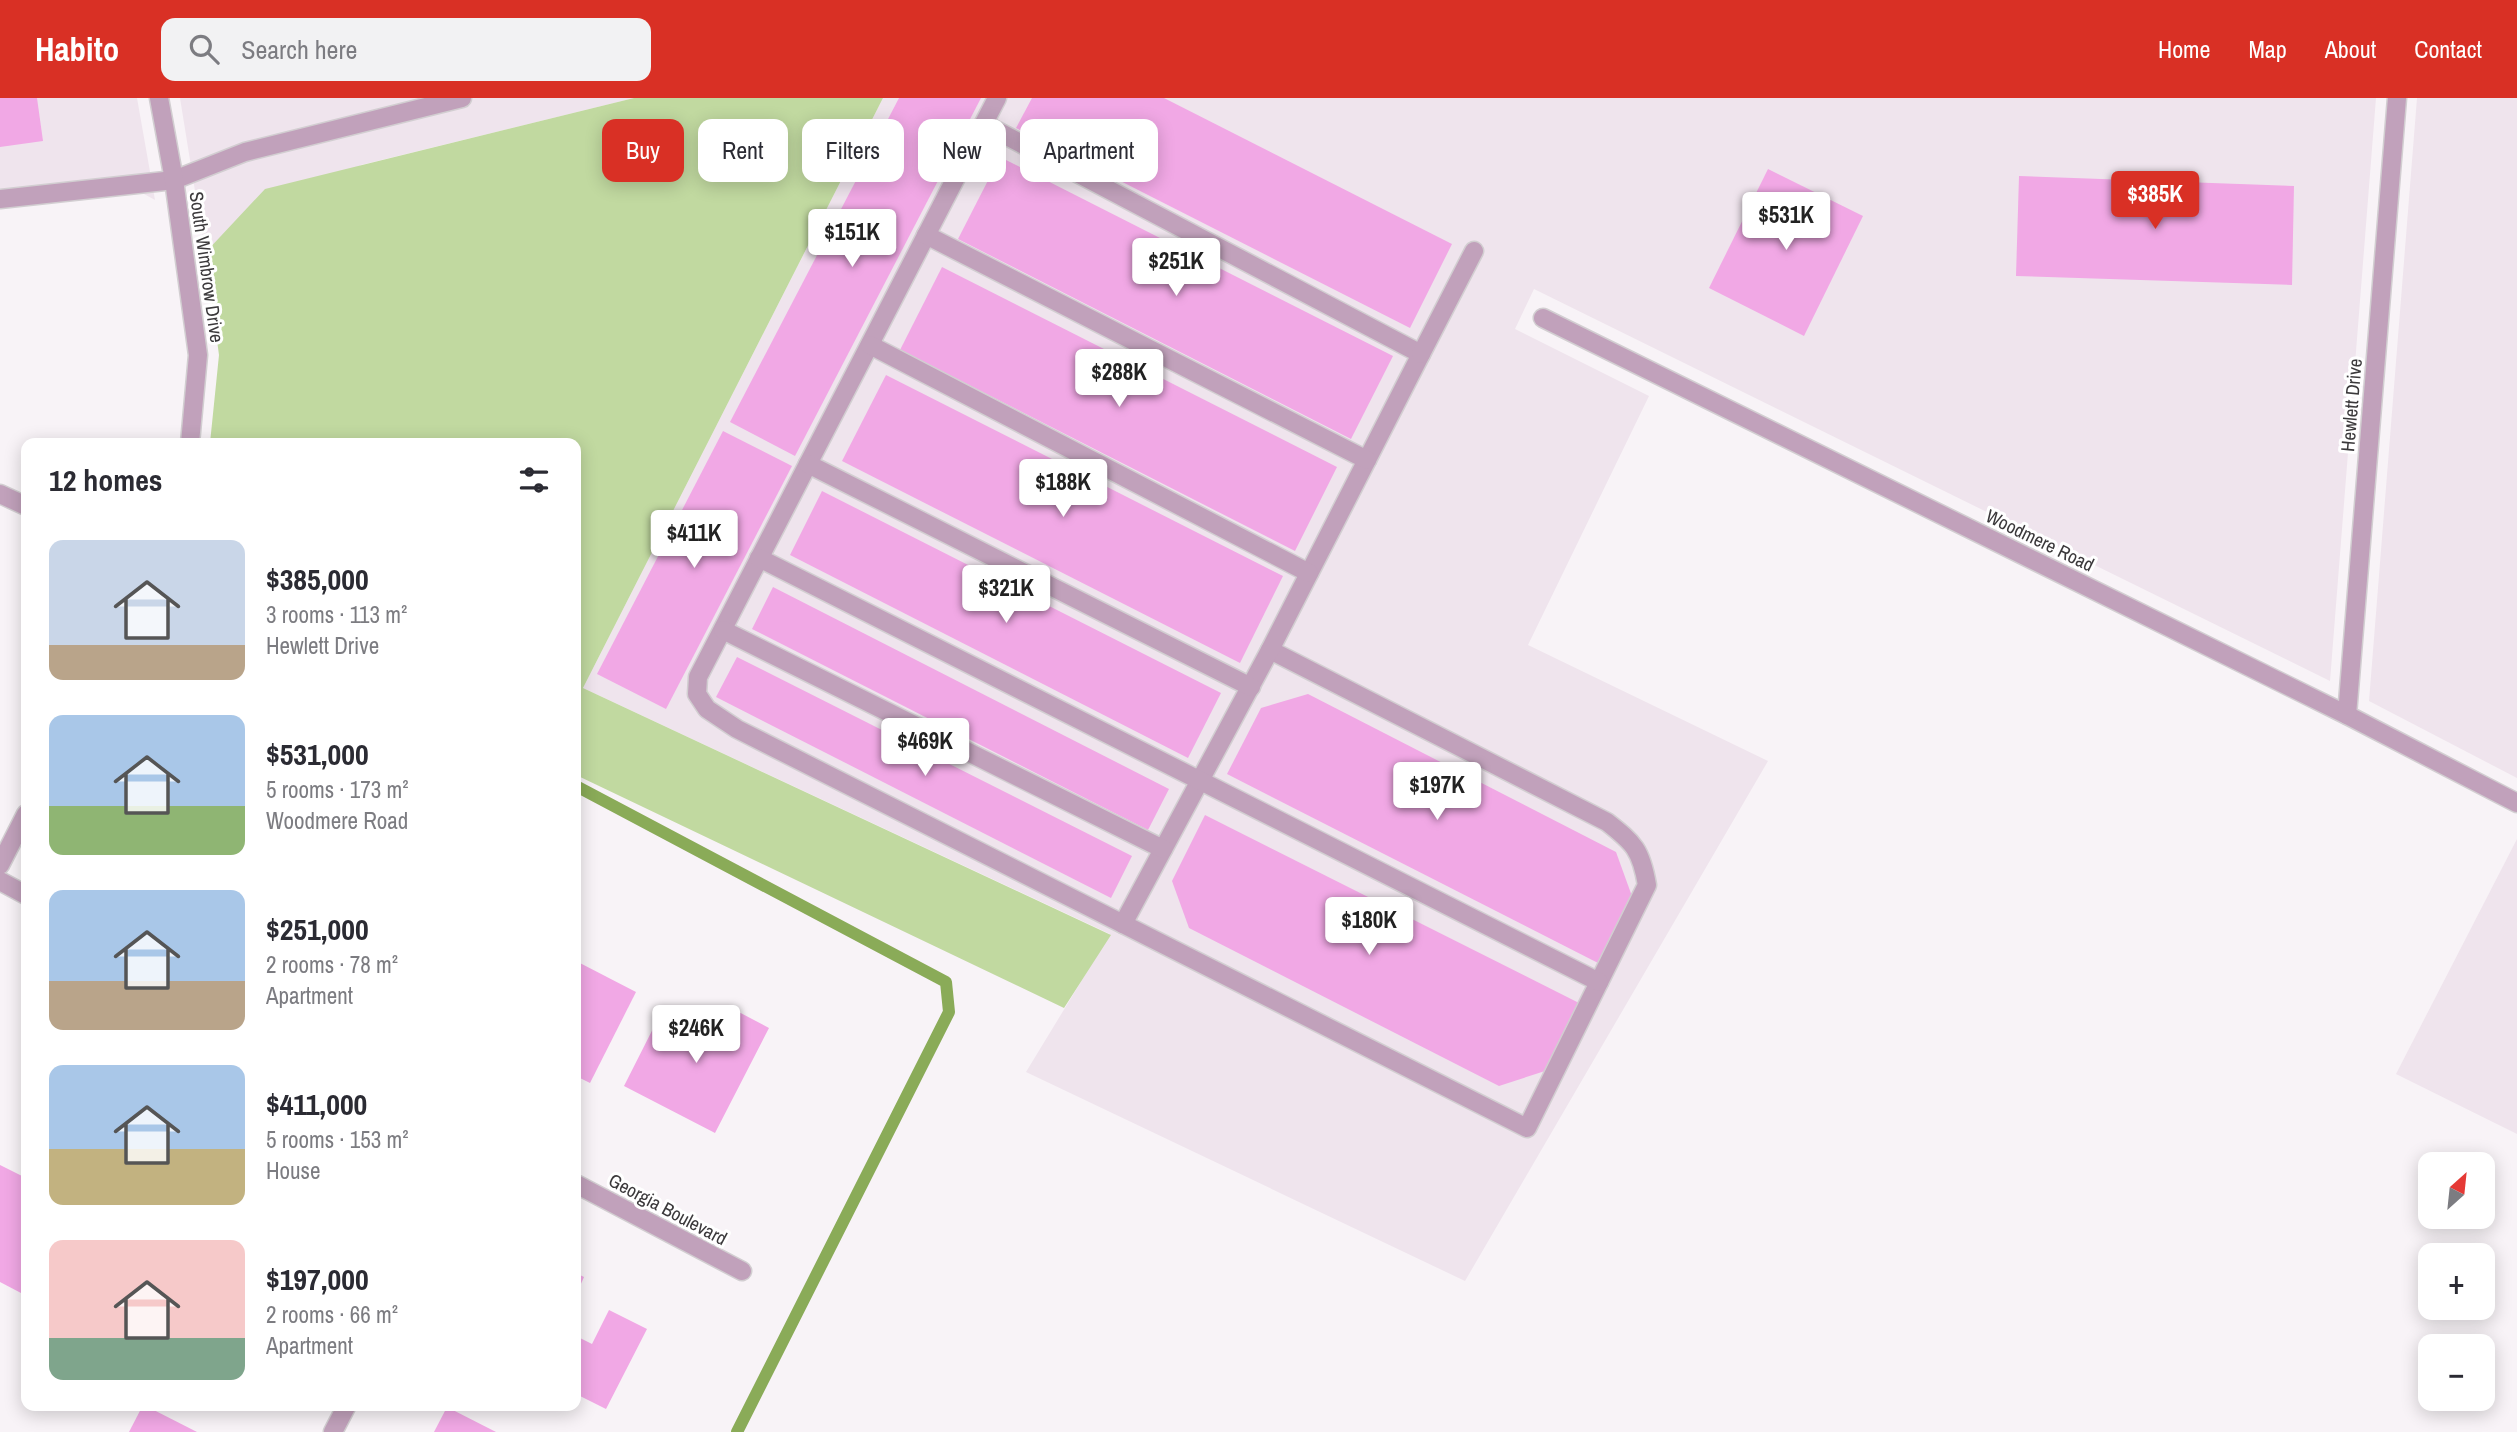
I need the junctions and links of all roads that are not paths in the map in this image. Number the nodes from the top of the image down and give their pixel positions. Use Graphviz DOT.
graph roads {
  1 [pos="159,98"];
  2 [pos="461,98"];
  3 [pos="997,98"];
  4 [pos="2397,98"];
  5 [pos="986,119"];
  6 [pos="1006,136"];
  7 [pos="174,180"];
  8 [pos="954,182"];
  9 [pos="0,199"];
  10 [pos="926,235"];
  11 [pos="1474,251"];
  12 [pos="1543,318"];
  13 [pos="870,345"];
  14 [pos="1422,354"];
  15 [pos="190,438"];
  16 [pos="1367,460"];
  17 [pos="808,464"];
  18 [pos="0,494"];
  19 [pos="21,504"];
  20 [pos="759,558"];
  21 [pos="1309,573"];
  22 [pos="723,631"];
  23 [pos="1270,650"];
  24 [pos="1251,687"];
  25 [pos="2347,715"];
  26 [pos="1201,779"];
  27 [pos="2517,803"];
  28 [pos="21,824"];
  29 [pos="1163,849"];
  30 [pos="0,865"];
  31 [pos="0,881"];
  32 [pos="21,892"];
  33 [pos="1124,924"];
  34 [pos="1599,982"];
  35 [pos="581,1187"];
  36 [pos="742,1271"];
  37 [pos="344,1411"];
  38 [pos="333,1432"];
  1 -- 7 [label="street, South Wimbrow Drive"];
  2 -- 7 [label="street"];
  3 -- 5 [label="street"];
  4 -- 25 [label="street, Hewlett Drive"];
  6 -- 14 [label="street"];
  7 -- 9 [label="street"];
  7 -- 15 [label="street, South Wimbrow Drive"];
  8 -- 10 [label="street"];
  10 -- 13 [label="street"];
  10 -- 16 [label="street"];
  11 -- 14 [label="street"];
  12 -- 25 [label="street, Woodmere Road"];
  13 -- 17 [label="street"];
  13 -- 21 [label="street"];
  14 -- 16 [label="street"];
  16 -- 21 [label="street"];
  17 -- 20 [label="street"];
  17 -- 24 [label="street"];
  18 -- 19 [label="street"];
  20 -- 22 [label="street"];
  20 -- 26 [label="street"];
  21 -- 23 [label="street"];
  22 -- 29 [label="street"];
  22 -- 33 [label="street"];
  23 -- 24 [label="street"];
  23 -- 34 [label="street"];
  24 -- 26 [label="street"];
  25 -- 27 [label="street, Woodmere Road"];
  26 -- 29 [label="street"];
  26 -- 34 [label="street"];
  28 -- 30 [label="street"];
  29 -- 33 [label="street"];
  31 -- 32 [label="street"];
  33 -- 34 [label="street"];
  35 -- 36 [label="street, Georgia Boulevard"];
  37 -- 38 [label="street"];
}
